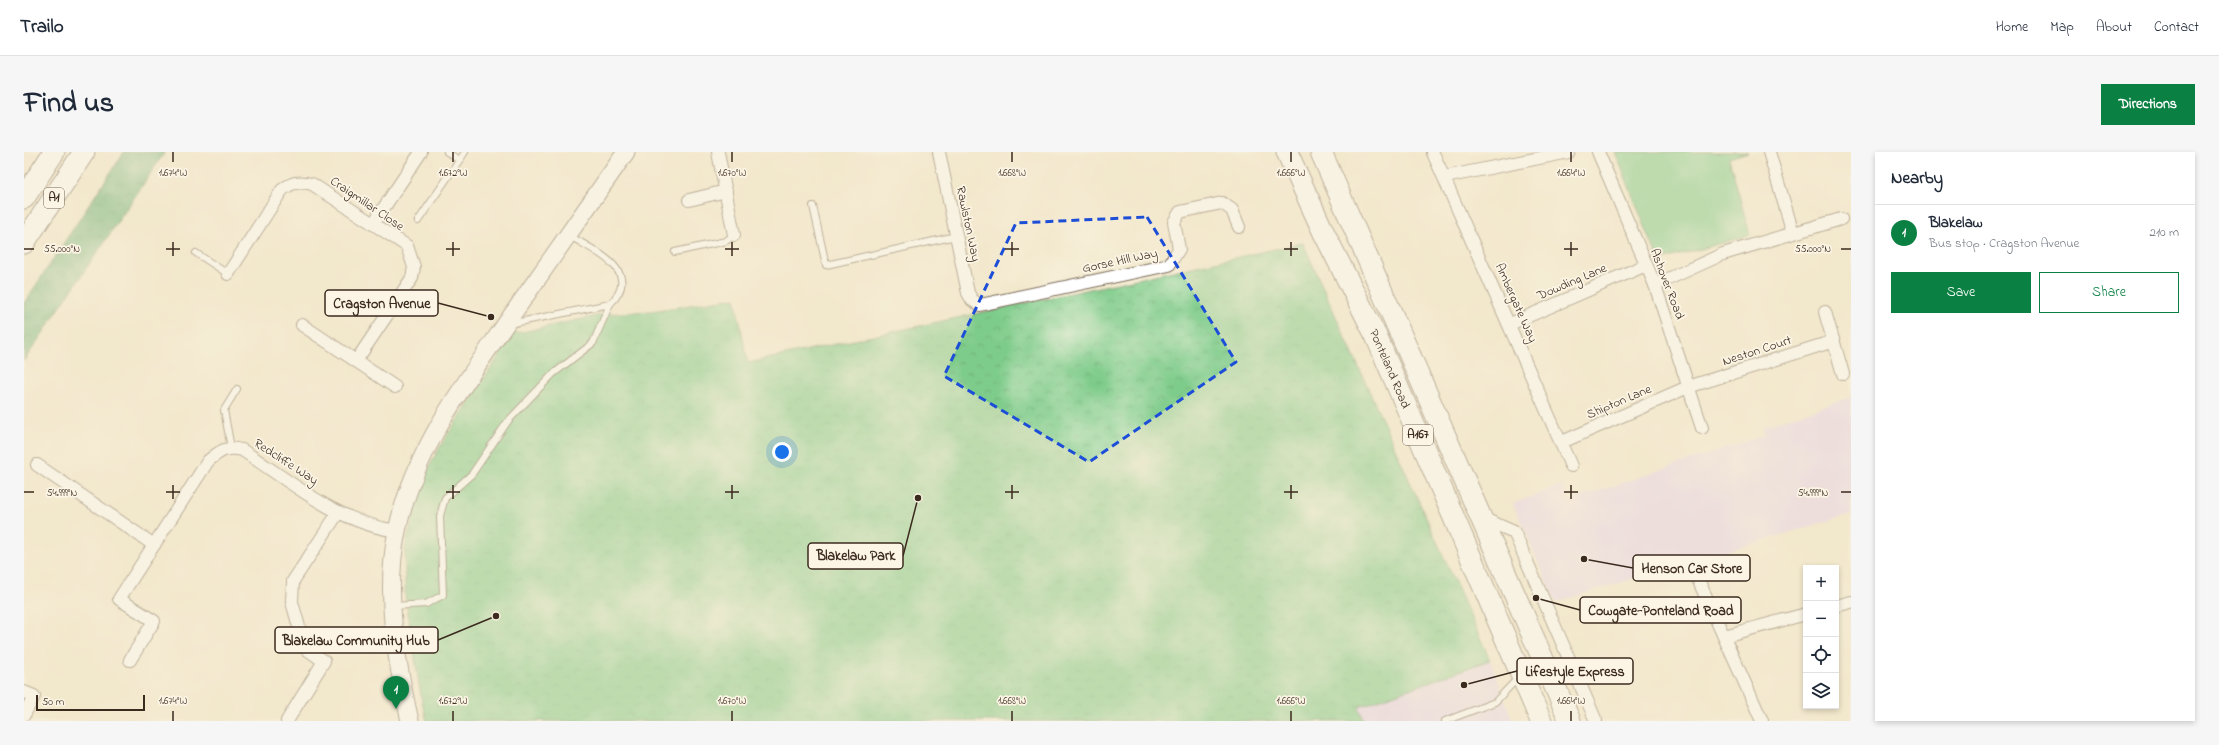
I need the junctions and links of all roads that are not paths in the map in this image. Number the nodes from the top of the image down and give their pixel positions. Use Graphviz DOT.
graph roads {
  1 [pos="54,152"];
  2 [pos="84,152"];
  3 [pos="421,152"];
  4 [pos="447,152"];
  5 [pos="465,152"];
  6 [pos="626,152"];
  7 [pos="718,152"];
  8 [pos="939,152"];
  9 [pos="1286,152"];
  10 [pos="1321,152"];
  11 [pos="1569,152"];
  12 [pos="1598,152"];
  13 [pos="1769,152"];
  14 [pos="1433,153"];
  15 [pos="459,160"];
  16 [pos="1445,177"];
  17 [pos="726,191"];
  18 [pos="24,198"];
  19 [pos="689,200"];
  20 [pos="813,206"];
  21 [pos="1841,219"];
  22 [pos="418,221"];
  23 [pos="373,224"];
  24 [pos="1239,227"];
  25 [pos="1793,233"];
  26 [pos="568,234"];
  27 [pos="734,235"];
  28 [pos="956,236"];
  29 [pos="24,243"];
  30 [pos="675,252"];
  31 [pos="196,253"];
  32 [pos="1646,265"];
  33 [pos="228,274"];
  34 [pos="1655,285"];
  35 [pos="972,300"];
  36 [pos="610,304"];
  37 [pos="1825,312"];
  38 [pos="506,324"];
  39 [pos="1510,324"];
  40 [pos="302,325"];
  41 [pos="1834,341"];
  42 [pos="356,361"];
  43 [pos="1843,374"];
  44 [pos="395,387"];
  45 [pos="1688,387"];
  46 [pos="237,389"];
  47 [pos="1702,428"];
  48 [pos="1562,442"];
  49 [pos="231,448"];
  50 [pos="37,465"];
  51 [pos="1571,466"];
  52 [pos="338,513"];
  53 [pos="1482,518"];
  54 [pos="397,531"];
  55 [pos="154,545"];
  56 [pos="1692,566"];
  57 [pos="1851,602"];
  58 [pos="1839,605"];
  59 [pos="392,606"];
  60 [pos="1803,615"];
  61 [pos="1724,636"];
  62 [pos="130,660"];
  63 [pos="1521,674"];
  64 [pos="29,694"];
  65 [pos="24,715"];
  66 [pos="287,721"];
  67 [pos="410,721"];
  68 [pos="1445,721"];
  69 [pos="1541,721"];
  70 [pos="1570,721"];
  71 [pos="1596,721"];
  72 [pos="1762,721"];
  1 -- 18 [label="highway, A1"];
  2 -- 29 [label="highway, A1"];
  3 -- 23 [label="street"];
  4 -- 15 [label="lane"];
  5 -- 15 [label="lane"];
  6 -- 26 [label="street"];
  7 -- 17 [label="street"];
  8 -- 28 [label="street, Rawlston Way"];
  9 -- 63 [label="highway, Ponteland Road / A167"];
  10 -- 53 [label="highway, Ponteland Road / A167"];
  11 -- 16 [label="street"];
  12 -- 32 [label="street, Ashover Road"];
  13 -- 25 [label="street"];
  14 -- 16 [label="street, Ambergate Way"];
  15 -- 22 [label="lane"];
  16 -- 39 [label="street, Ambergate Way"];
  17 -- 19 [label="street"];
  17 -- 27 [label="street"];
  20 -- 28 [label="lane"];
  21 -- 25 [label="street"];
  23 -- 33 [label="street, Craigmillar Close"];
  23 -- 42 [label="street, Craigmillar Close"];
  24 -- 35 [label="street, Gorse Hill Way"];
  25 -- 34 [label="street"];
  26 -- 36 [label="lane"];
  26 -- 38 [label="street"];
  27 -- 30 [label="lane"];
  28 -- 35 [label="street, Rawlston Way"];
  31 -- 33 [label="lane"];
  32 -- 34 [label="street, Ashover Road"];
  32 -- 39 [label="street, Dowding Lane"];
  34 -- 45 [label="street, Ashover Road"];
  36 -- 38 [label="lane"];
  36 -- 59 [label="lane"];
  37 -- 41 [label="street"];
  38 -- 54 [label="street"];
  39 -- 48 [label="street, Ambergate Way"];
  40 -- 42 [label="street"];
  41 -- 43 [label="street"];
  41 -- 45 [label="street, Neston Court"];
  42 -- 44 [label="street"];
  45 -- 47 [label="street, Ashover Road"];
  45 -- 48 [label="street, Shipton Lane"];
  46 -- 49 [label="lane"];
  48 -- 51 [label="street, Ambergate Way"];
  49 -- 52 [label="street, Redcliffe Way"];
  49 -- 55 [label="street"];
  50 -- 55 [label="street"];
  52 -- 54 [label="street, Redcliffe Way"];
  52 -- 66 [label="street"];
  53 -- 70 [label="highway, Ponteland Road / A167"];
  53 -- 71 [label="street"];
  54 -- 59 [label="street"];
  55 -- 62 [label="street"];
  56 -- 61 [label="street"];
  57 -- 58 [label="street"];
  59 -- 67 [label="street"];
  60 -- 61 [label="street"];
  61 -- 72 [label="street"];
  63 -- 68 [label="lane"];
  63 -- 69 [label="highway, Ponteland Road / A167"];
  64 -- 65 [label="street"];
}
